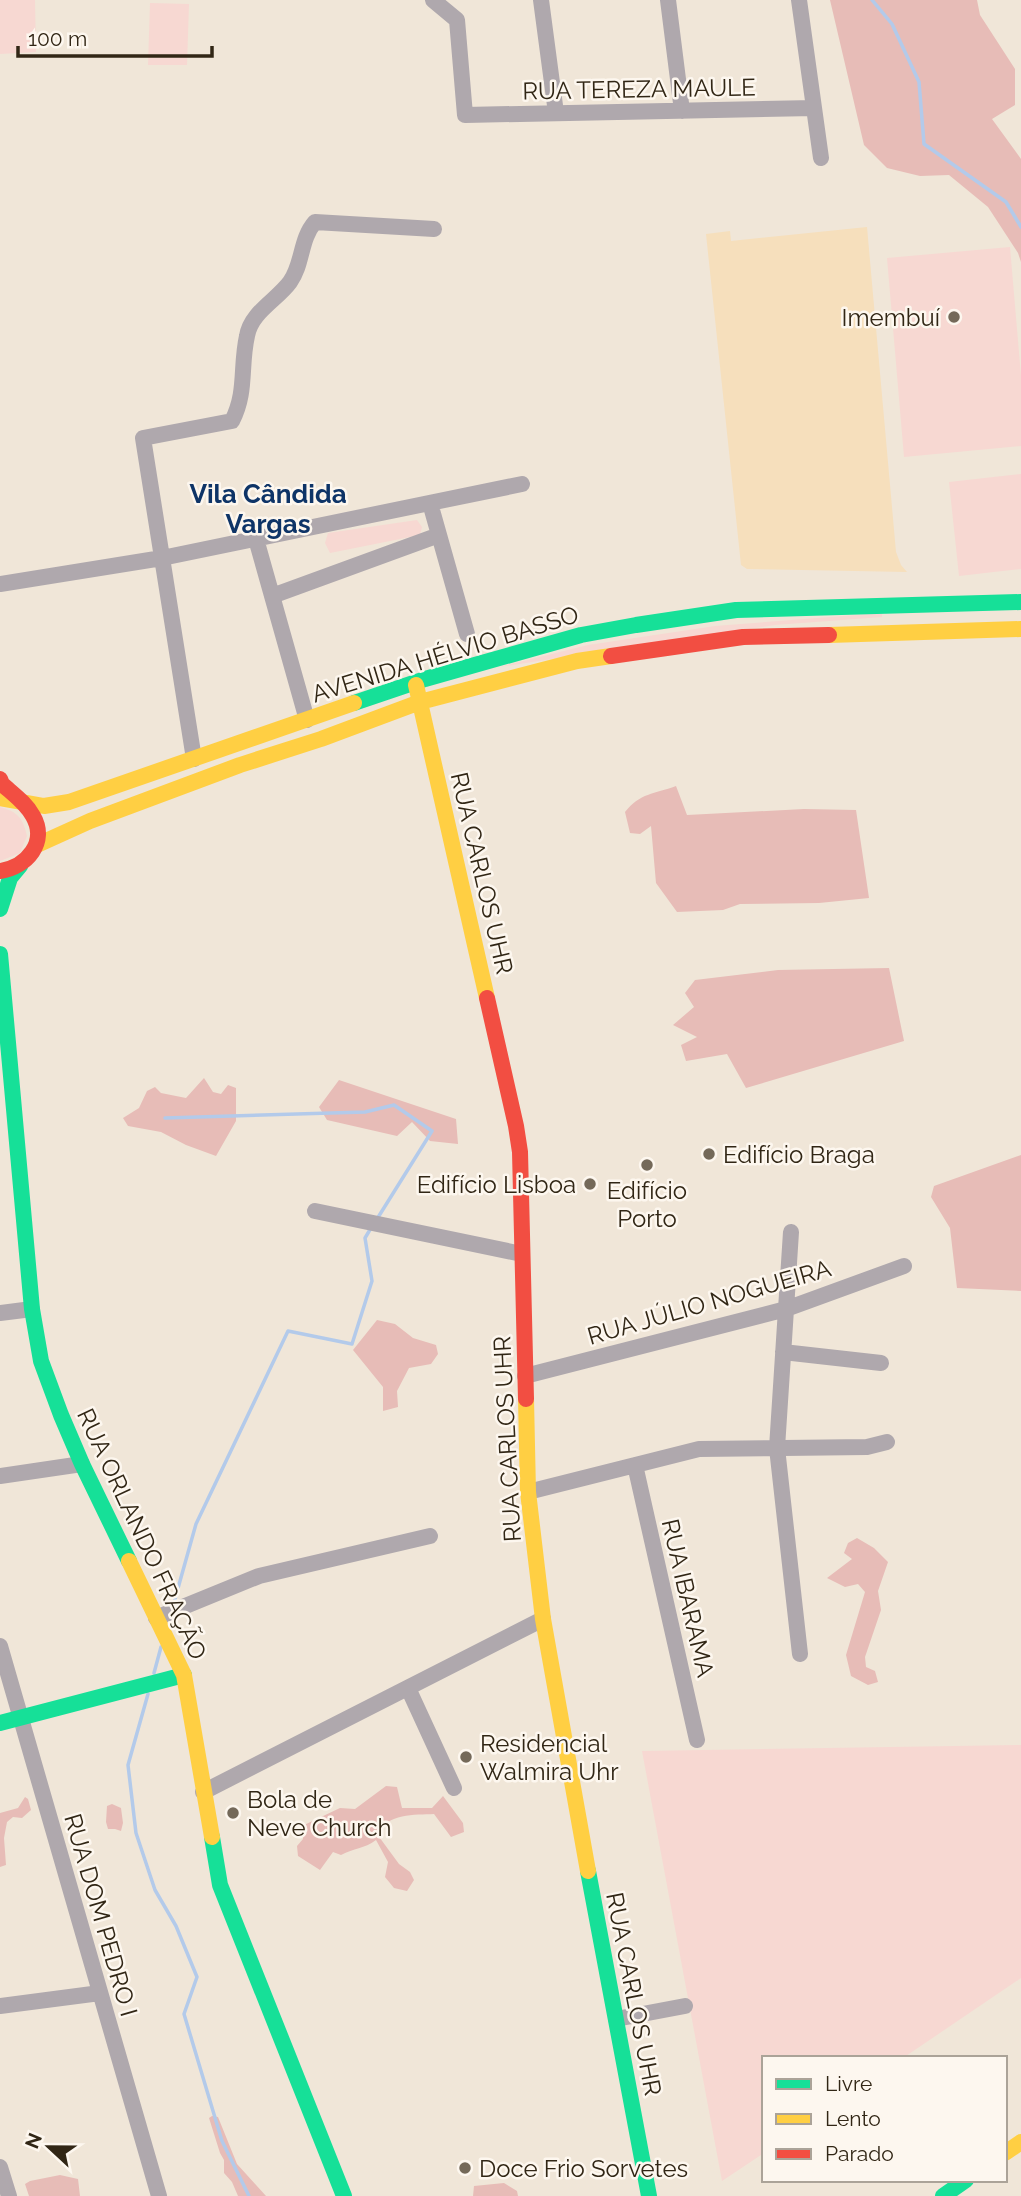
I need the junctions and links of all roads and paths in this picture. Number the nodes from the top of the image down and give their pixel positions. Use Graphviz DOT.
graph roads {
  1 [pos="433,0"];
  2 [pos="541,0"];
  3 [pos="668,0"];
  4 [pos="799,0"];
  5 [pos="814,108"];
  6 [pos="682,111"];
  7 [pos="556,113"];
  8 [pos="821,158"];
  9 [pos="434,229"];
  10 [pos="522,484"];
  11 [pos="430,503"];
  12 [pos="439,534"];
  13 [pos="256,539"];
  14 [pos="162,558"];
  15 [pos="0,584"];
  16 [pos="272,596"];
  17 [pos="1021,602"];
  18 [pos="1021,629"];
  19 [pos="467,634"];
  20 [pos="415,682"];
  21 [pos="420,702"];
  22 [pos="307,720"];
  23 [pos="194,759"];
  24 [pos="0,779"];
  25 [pos="0,798"];
  26 [pos="21,801"];
  27 [pos="37,845"];
  28 [pos="20,866"];
  29 [pos="0,871"];
  30 [pos="0,909"];
  31 [pos="0,954"];
  32 [pos="5,1074"];
  33 [pos="316,1211"];
  34 [pos="791,1232"];
  35 [pos="522,1254"];
  36 [pos="904,1266"];
  37 [pos="33,1309"];
  38 [pos="786,1309"];
  39 [pos="0,1313"];
  40 [pos="783,1352"];
  41 [pos="881,1363"];
  42 [pos="526,1376"];
  43 [pos="887,1442"];
  44 [pos="777,1448"];
  45 [pos="82,1464"];
  46 [pos="635,1465"];
  47 [pos="0,1476"];
  48 [pos="528,1492"];
  49 [pos="430,1536"];
  50 [pos="156,1618"];
  51 [pos="543,1619"];
  52 [pos="0,1646"];
  53 [pos="800,1654"];
  54 [pos="184,1675"];
  55 [pos="408,1688"];
  56 [pos="21,1720"];
  57 [pos="0,1723"];
  58 [pos="697,1740"];
  59 [pos="454,1788"];
  60 [pos="204,1792"];
  61 [pos="100,1993"];
  62 [pos="0,2006"];
  63 [pos="685,2007"];
  64 [pos="616,2019"];
  65 [pos="0,2167"];
  66 [pos="963,2182"];
  67 [pos="9,2196"];
  68 [pos="159,2196"];
  69 [pos="344,2196"];
  70 [pos="649,2196"];
  71 [pos="943,2196"];
  1 -- 7 [label="street, RUA TEREZA MAULE"];
  2 -- 7 [label="street"];
  3 -- 6 [label="street"];
  4 -- 5 [label="street"];
  5 -- 6 [label="street, RUA TEREZA MAULE"];
  5 -- 8 [label="street"];
  6 -- 7 [label="street, RUA TEREZA MAULE"];
  9 -- 14 [label="street"];
  10 -- 11 [label="street"];
  11 -- 12 [label="street"];
  11 -- 13 [label="street"];
  12 -- 16 [label="street"];
  12 -- 19 [label="street"];
  13 -- 14 [label="street"];
  13 -- 16 [label="street"];
  14 -- 15 [label="street"];
  14 -- 23 [label="street"];
  16 -- 22 [label="street"];
  17 -- 20 [label="street, AVENIDA HÉLVIO BASSO"];
  18 -- 21 [label="street, AVENIDA HÉLVIO BASSO"];
  20 -- 21 [label="street, RUA CARLOS UHR"];
  20 -- 22 [label="street, AVENIDA HÉLVIO BASSO"];
  21 -- 27 [label="street, AVENIDA HÉLVIO BASSO"];
  21 -- 35 [label="street, RUA CARLOS UHR"];
  22 -- 23 [label="street, AVENIDA HÉLVIO BASSO"];
  23 -- 26 [label="street, AVENIDA HÉLVIO BASSO"];
  24 -- 26 [label="street"];
  25 -- 26 [label="street, AVENIDA HÉLVIO BASSO"];
  26 -- 27 [label="street"];
  27 -- 28 [label="street"];
  28 -- 29 [label="street"];
  28 -- 30 [label="street"];
  31 -- 32 [label="street, RUA ORLANDO FRAÇÃO"];
  32 -- 37 [label="street, RUA ORLANDO FRAÇÃO"];
  33 -- 35 [label="street"];
  34 -- 38 [label="street"];
  35 -- 42 [label="street, RUA CARLOS UHR"];
  36 -- 38 [label="street, RUA JÚLIO NOGUEIRA"];
  37 -- 39 [label="street"];
  37 -- 45 [label="street, RUA ORLANDO FRAÇÃO"];
  38 -- 40 [label="street"];
  38 -- 42 [label="street, RUA JÚLIO NOGUEIRA"];
  40 -- 41 [label="street"];
  40 -- 44 [label="street"];
  42 -- 48 [label="street, RUA CARLOS UHR"];
  43 -- 44 [label="street"];
  44 -- 46 [label="street"];
  44 -- 53 [label="street"];
  45 -- 47 [label="street"];
  45 -- 50 [label="street, RUA ORLANDO FRAÇÃO"];
  46 -- 48 [label="street"];
  46 -- 58 [label="street, RUA IBARAMA"];
  48 -- 51 [label="street, RUA CARLOS UHR"];
  49 -- 50 [label="street"];
  50 -- 54 [label="street, RUA ORLANDO FRAÇÃO"];
  51 -- 55 [label="street"];
  51 -- 64 [label="street, RUA CARLOS UHR"];
  52 -- 56 [label="street, RUA DOM PEDRO I"];
  54 -- 56 [label="street"];
  54 -- 60 [label="street, RUA ORLANDO FRAÇÃO"];
  55 -- 59 [label="street"];
  55 -- 60 [label="street"];
  56 -- 57 [label="street"];
  56 -- 61 [label="street, RUA DOM PEDRO I"];
  60 -- 69 [label="street, RUA ORLANDO FRAÇÃO"];
  61 -- 62 [label="street"];
  61 -- 68 [label="street, RUA DOM PEDRO I"];
  63 -- 64 [label="street"];
  64 -- 70 [label="street, RUA CARLOS UHR"];
  65 -- 67 [label="street"];
  66 -- 71 [label="street"];
}
